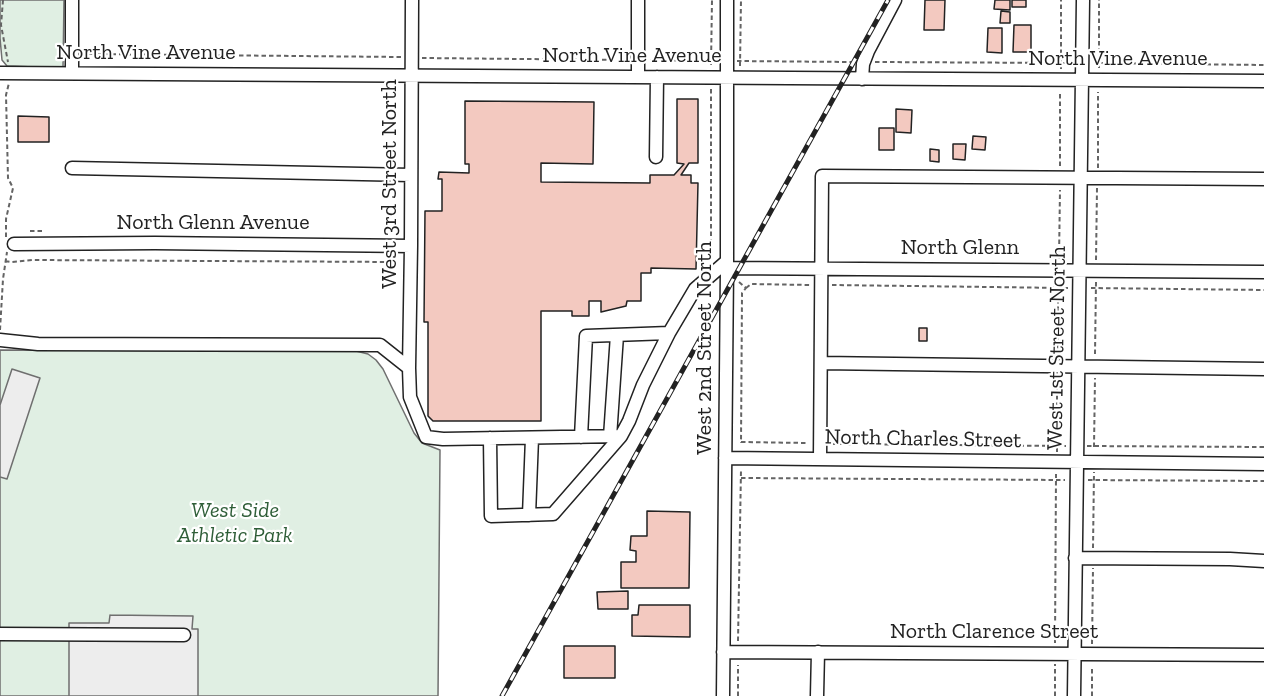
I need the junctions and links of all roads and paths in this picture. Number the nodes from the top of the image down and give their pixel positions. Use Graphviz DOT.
graph roads {
  1 [pos="3,0"];
  2 [pos="72,0"];
  3 [pos="412,0"];
  4 [pos="638,0"];
  5 [pos="712,0"];
  6 [pos="727,0"];
  7 [pos="741,0"];
  8 [pos="895,0"];
  9 [pos="1061,0"];
  10 [pos="1083,0"];
  11 [pos="1099,0"];
  12 [pos="89,54"];
  13 [pos="411,58"];
  14 [pos="638,60"];
  15 [pos="713,61"];
  16 [pos="734,61"];
  17 [pos="741,61"];
  18 [pos="864,62"];
  19 [pos="1061,63"];
  20 [pos="1070,63"];
  21 [pos="1091,63"];
  22 [pos="1099,63"];
  23 [pos="1264,65"];
  24 [pos="711,66"];
  25 [pos="740,70"];
  26 [pos="1099,71"];
  27 [pos="4,73"];
  28 [pos="1061,73"];
  29 [pos="72,74"];
  30 [pos="411,75"];
  31 [pos="638,76"];
  32 [pos="657,77"];
  33 [pos="726,77"];
  34 [pos="862,79"];
  35 [pos="1082,79"];
  36 [pos="1264,81"];
  37 [pos="711,86"];
  38 [pos="656,157"];
  39 [pos="72,168"];
  40 [pos="411,174"];
  41 [pos="1080,178"];
  42 [pos="1264,179"];
  43 [pos="9,244"];
  44 [pos="411,246"];
  45 [pos="727,264"];
  46 [pos="821,268"];
  47 [pos="1079,270"];
  48 [pos="1264,272"];
  49 [pos="711,274"];
  50 [pos="739,282"];
  51 [pos="821,285"];
  52 [pos="746,288"];
  53 [pos="1068,288"];
  54 [pos="1088,288"];
  55 [pos="1264,290"];
  56 [pos="0,332"];
  57 [pos="669,333"];
  58 [pos="616,335"];
  59 [pos="0,340"];
  60 [pos="821,363"];
  61 [pos="1077,366"];
  62 [pos="409,368"];
  63 [pos="1264,369"];
  64 [pos="581,437"];
  65 [pos="615,437"];
  66 [pos="490,438"];
  67 [pos="532,438"];
  68 [pos="741,442"];
  69 [pos="820,444"];
  70 [pos="1066,446"];
  71 [pos="1086,446"];
  72 [pos="1264,447"];
  73 [pos="742,450"];
  74 [pos="725,458"];
  75 [pos="820,459"];
  76 [pos="1076,462"];
  77 [pos="1264,464"];
  78 [pos="741,470"];
  79 [pos="1056,471"];
  80 [pos="741,478"];
  81 [pos="1056,480"];
  82 [pos="1066,480"];
  83 [pos="1085,480"];
  84 [pos="1264,481"];
  85 [pos="529,515"];
  86 [pos="1075,558"];
  87 [pos="1264,561"];
  88 [pos="0,634"];
  89 [pos="184,635"];
  90 [pos="1055,647"];
  91 [pos="723,652"];
  92 [pos="738,652"];
  93 [pos="818,652"];
  94 [pos="1074,654"];
  95 [pos="1264,655"];
  96 [pos="1055,661"];
  97 [pos="1092,663"];
  98 [pos="723,696"];
  99 [pos="738,696"];
  100 [pos="818,696"];
  101 [pos="1055,696"];
  102 [pos="1074,696"];
  103 [pos="1092,696"];
  1 -- 27 [label="path"];
  2 -- 29 [label="street"];
  3 -- 13 [label="street, West 3rd Street North"];
  4 -- 14 [label="street"];
  5 -- 15 [label="path"];
  6 -- 33 [label="street, West 2nd Street North"];
  7 -- 17 [label="path"];
  8 -- 18 [label="street"];
  9 -- 19 [label="path"];
  10 -- 35 [label="street, West 1st Street North"];
  11 -- 22 [label="path"];
  12 -- 13 [label="path"];
  13 -- 14 [label="path"];
  13 -- 30 [label="street, West 3rd Street North"];
  14 -- 15 [label="path"];
  14 -- 31 [label="street"];
  15 -- 24 [label="path"];
  16 -- 17 [label="path"];
  17 -- 18 [label="path"];
  17 -- 25 [label="path"];
  18 -- 19 [label="path"];
  18 -- 34 [label="street"];
  19 -- 20 [label="path"];
  19 -- 28 [label="path"];
  21 -- 22 [label="path"];
  22 -- 23 [label="path"];
  22 -- 26 [label="path"];
  27 -- 29 [label="street, North Vine Avenue"];
  27 -- 43 [label="path"];
  29 -- 30 [label="street, North Vine Avenue"];
  30 -- 31 [label="street, North Vine Avenue"];
  30 -- 40 [label="street, West 3rd Street North"];
  31 -- 32 [label="street, North Vine Avenue"];
  32 -- 33 [label="street, North Vine Avenue"];
  32 -- 38 [label="street"];
  33 -- 34 [label="street, North Vine Avenue"];
  33 -- 45 [label="street, West 2nd Street North"];
  34 -- 35 [label="street, North Vine Avenue"];
  35 -- 36 [label="street, North Vine Avenue"];
  35 -- 41 [label="street, West 1st Street North"];
  37 -- 49 [label="path"];
  39 -- 40 [label="street"];
  40 -- 44 [label="street, West 3rd Street North"];
  41 -- 42 [label="street"];
  41 -- 46 [label="street"];
  41 -- 47 [label="street, West 1st Street North"];
  43 -- 44 [label="street, North Glenn Avenue"];
  43 -- 56 [label="path"];
  44 -- 62 [label="street, West 3rd Street North"];
  45 -- 46 [label="street, North Glenn"];
  45 -- 49 [label="street"];
  45 -- 74 [label="street, West 2nd Street North"];
  46 -- 47 [label="street, North Glenn"];
  46 -- 51 [label="street"];
  47 -- 48 [label="street, North Glenn"];
  47 -- 61 [label="street, West 1st Street North"];
  49 -- 57 [label="street"];
  50 -- 52 [label="path"];
  51 -- 52 [label="path"];
  51 -- 53 [label="path"];
  51 -- 60 [label="street"];
  52 -- 68 [label="path"];
  54 -- 55 [label="path"];
  57 -- 58 [label="street"];
  57 -- 65 [label="street"];
  58 -- 64 [label="street"];
  58 -- 65 [label="street"];
  59 -- 62 [label="street"];
  60 -- 61 [label="street"];
  60 -- 69 [label="street"];
  61 -- 63 [label="street"];
  61 -- 76 [label="street, West 1st Street North"];
  62 -- 66 [label="street, West 3rd Street North"];
  64 -- 65 [label="street"];
  64 -- 67 [label="street"];
  65 -- 85 [label="street"];
  66 -- 67 [label="street"];
  66 -- 85 [label="street"];
  67 -- 85 [label="street"];
  68 -- 69 [label="path"];
  68 -- 73 [label="path"];
  69 -- 70 [label="path"];
  69 -- 75 [label="street"];
  71 -- 72 [label="path"];
  74 -- 75 [label="street, North Charles Street"];
  74 -- 91 [label="street, West 2nd Street North"];
  75 -- 76 [label="street, North Charles Street"];
  76 -- 77 [label="street, North Charles Street"];
  76 -- 86 [label="street, West 1st Street North"];
  78 -- 80 [label="path"];
  79 -- 81 [label="path"];
  80 -- 81 [label="path"];
  80 -- 92 [label="path"];
  81 -- 82 [label="path"];
  81 -- 90 [label="path"];
  83 -- 84 [label="path"];
  86 -- 87 [label="street"];
  86 -- 94 [label="street, West 1st Street North"];
  88 -- 89 [label="street"];
  91 -- 92 [label="street, North Clarence Street"];
  91 -- 98 [label="street, West 2nd Street North"];
  92 -- 93 [label="street, North Clarence Street"];
  92 -- 99 [label="path"];
  93 -- 94 [label="street, North Clarence Street"];
  93 -- 100 [label="street"];
  94 -- 95 [label="street, North Clarence Street"];
  94 -- 102 [label="street, West 1st Street North"];
  96 -- 101 [label="path"];
  97 -- 103 [label="path"];
}
